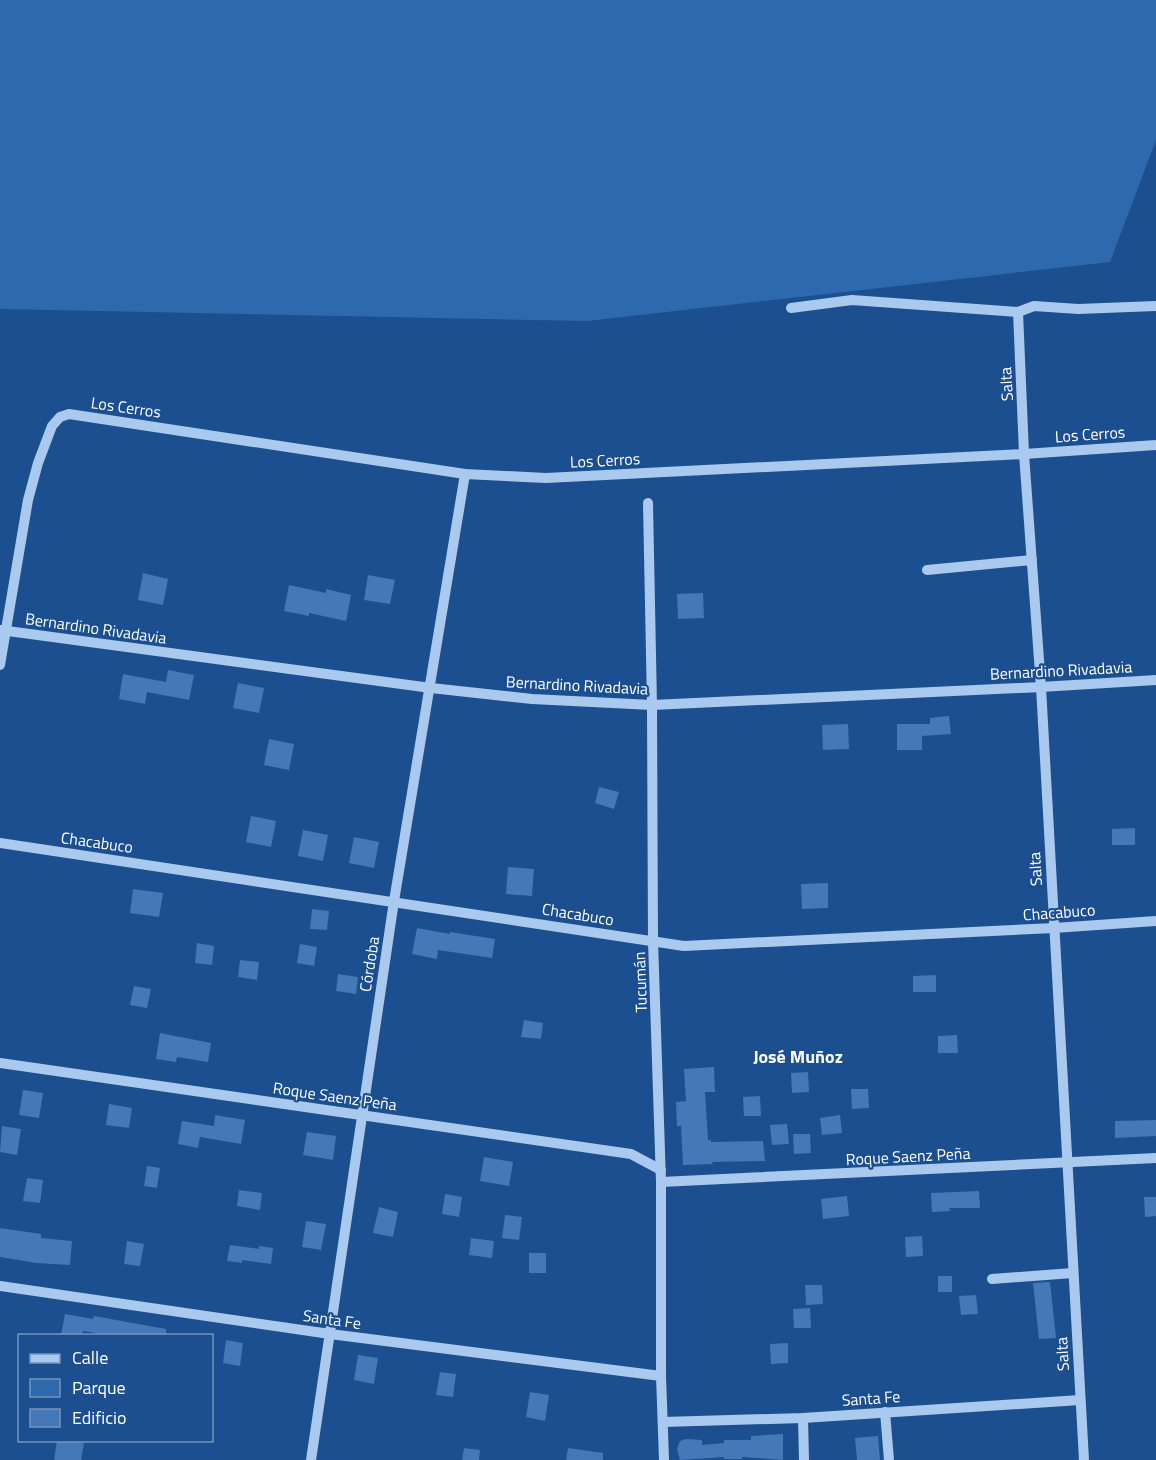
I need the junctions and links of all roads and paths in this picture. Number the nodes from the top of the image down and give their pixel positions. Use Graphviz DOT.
graph roads {
  1 [pos="1156,306"];
  2 [pos="791,308"];
  3 [pos="1018,312"];
  4 [pos="1156,445"];
  5 [pos="1024,454"];
  6 [pos="465,474"];
  7 [pos="648,503"];
  8 [pos="1032,560"];
  9 [pos="927,570"];
  10 [pos="2,631"];
  11 [pos="0,665"];
  12 [pos="1156,680"];
  13 [pos="1041,687"];
  14 [pos="431,688"];
  15 [pos="652,705"];
  16 [pos="0,843"];
  17 [pos="394,901"];
  18 [pos="1156,921"];
  19 [pos="1054,928"];
  20 [pos="653,941"];
  21 [pos="0,1063"];
  22 [pos="362,1114"];
  23 [pos="1156,1158"];
  24 [pos="1068,1163"];
  25 [pos="661,1170"];
  26 [pos="661,1182"];
  27 [pos="1073,1273"];
  28 [pos="992,1279"];
  29 [pos="0,1286"];
  30 [pos="330,1334"];
  31 [pos="661,1376"];
  32 [pos="1080,1400"];
  33 [pos="885,1412"];
  34 [pos="803,1418"];
  35 [pos="663,1422"];
  36 [pos="311,1460"];
  37 [pos="664,1460"];
  38 [pos="804,1460"];
  39 [pos="889,1460"];
  40 [pos="1084,1460"];
  1 -- 3 [label="street"];
  2 -- 3 [label="street"];
  3 -- 5 [label="street, Salta"];
  4 -- 5 [label="street, Los Cerros"];
  5 -- 6 [label="street, Los Cerros"];
  5 -- 8 [label="street, Salta"];
  6 -- 10 [label="street, Los Cerros"];
  6 -- 14 [label="street, Córdoba"];
  7 -- 15 [label="street, Tucumán"];
  8 -- 9 [label="street"];
  8 -- 13 [label="street, Salta"];
  10 -- 11 [label="street"];
  10 -- 14 [label="street, Bernardino Rivadavia"];
  12 -- 13 [label="street, Bernardino Rivadavia"];
  13 -- 15 [label="street, Bernardino Rivadavia"];
  13 -- 19 [label="street, Salta"];
  14 -- 15 [label="street, Bernardino Rivadavia"];
  14 -- 17 [label="street, Córdoba"];
  15 -- 20 [label="street, Tucumán"];
  16 -- 17 [label="street, Chacabuco"];
  17 -- 20 [label="street, Chacabuco"];
  17 -- 22 [label="street, Córdoba"];
  18 -- 19 [label="street, Chacabuco"];
  19 -- 20 [label="street, Chacabuco"];
  19 -- 24 [label="street, Salta"];
  20 -- 25 [label="street, Tucumán"];
  21 -- 22 [label="street, Roque Saenz Peña"];
  22 -- 25 [label="street, Roque Saenz Peña"];
  22 -- 30 [label="street, Córdoba"];
  23 -- 24 [label="street, Roque Saenz Peña"];
  24 -- 26 [label="street, Roque Saenz Peña"];
  24 -- 27 [label="street, Salta"];
  25 -- 26 [label="street, Tucumán"];
  26 -- 31 [label="street, Tucumán"];
  27 -- 28 [label="street"];
  27 -- 32 [label="street, Salta"];
  29 -- 30 [label="street, Santa Fe"];
  30 -- 31 [label="street, Santa Fe"];
  30 -- 36 [label="street, Córdoba"];
  31 -- 35 [label="street, Tucumán"];
  32 -- 33 [label="street, Santa Fe"];
  32 -- 40 [label="street, Salta"];
  33 -- 34 [label="street, Santa Fe"];
  33 -- 39 [label="street"];
  34 -- 35 [label="street, Santa Fe"];
  34 -- 38 [label="street"];
  35 -- 37 [label="street, Tucumán"];
}
